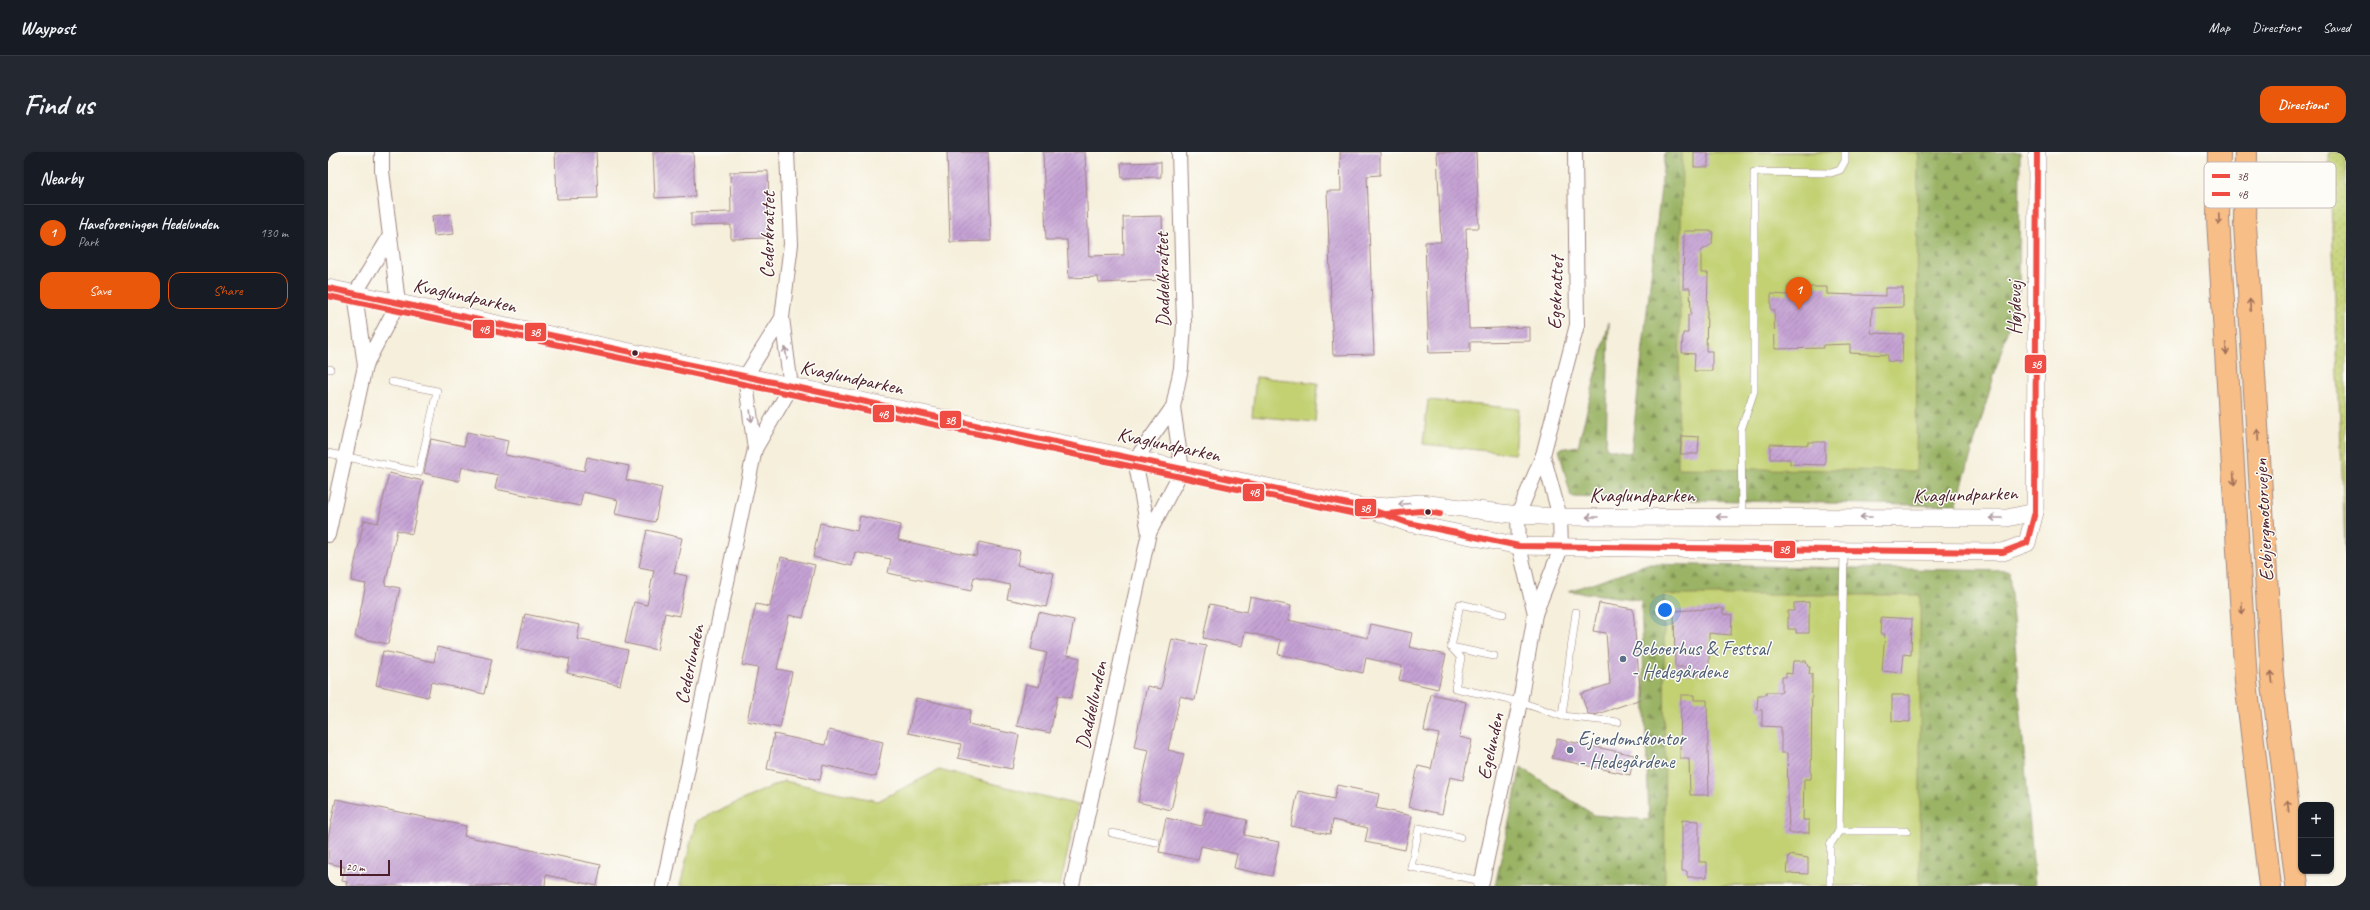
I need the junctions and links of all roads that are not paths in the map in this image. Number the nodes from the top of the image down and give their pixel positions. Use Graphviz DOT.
graph roads {
  1 [pos="382,152"];
  2 [pos="787,152"];
  3 [pos="1179,152"];
  4 [pos="1575,152"];
  5 [pos="1845,152"];
  6 [pos="2037,152"];
  7 [pos="2219,152"];
  8 [pos="2246,152"];
  9 [pos="2219,162"];
  10 [pos="2246,162"];
  11 [pos="2218,208"];
  12 [pos="2245,208"];
  13 [pos="390,236"];
  14 [pos="328,288"];
  15 [pos="355,294"];
  16 [pos="398,303"];
  17 [pos="782,318"];
  18 [pos="365,366"];
  19 [pos="745,377"];
  20 [pos="392,382"];
  21 [pos="791,387"];
  22 [pos="1174,407"];
  23 [pos="755,449"];
  24 [pos="328,452"];
  25 [pos="1543,455"];
  26 [pos="345,456"];
  27 [pos="1135,460"];
  28 [pos="1182,470"];
  29 [pos="1367,508"];
  30 [pos="2034,512"];
  31 [pos="1518,514"];
  32 [pos="1742,516"];
  33 [pos="1560,517"];
  34 [pos="1149,533"];
  35 [pos="328,535"];
  36 [pos="1519,546"];
  37 [pos="1561,548"];
  38 [pos="1844,550"];
  39 [pos="1576,612"];
  40 [pos="1503,614"];
  41 [pos="1535,614"];
  42 [pos="1451,647"];
  43 [pos="1494,656"];
  44 [pos="1520,702"];
  45 [pos="1562,716"];
  46 [pos="1618,722"];
  47 [pos="1839,831"];
  48 [pos="1907,831"];
  49 [pos="1112,833"];
  50 [pos="1460,837"];
  51 [pos="1156,842"];
  52 [pos="1482,884"];
  53 [pos="663,886"];
  54 [pos="1072,886"];
  55 [pos="1830,886"];
  56 [pos="2270,886"];
  57 [pos="2298,886"];
  1 -- 13 [label="street"];
  2 -- 17 [label="street, Cederkrattet"];
  3 -- 22 [label="street, Daddelkrattet"];
  4 -- 25 [label="street, Egekrattet"];
  5 -- 32 [label="lane"];
  6 -- 30 [label="street, Højdevej"];
  7 -- 9 [label="highway, Esbjergmotorvejen, one-way"];
  10 -- 8 [label="highway, Esbjergmotorvejen, one-way"];
  11 -- 56 [label="highway, Esbjergmotorvejen, one-way"];
  57 -- 12 [label="highway, Esbjergmotorvejen, one-way"];
  13 -- 15 [label="street"];
  13 -- 16 [label="street"];
  14 -- 15 [label="street, Kvaglundparken"];
  15 -- 16 [label="street, Kvaglundparken"];
  15 -- 18 [label="street"];
  16 -- 18 [label="street"];
  16 -- 19 [label="street, Kvaglundparken"];
  17 -- 19 [label="street, Cederkrattet"];
  21 -- 17 [label="street, Cederkrattet, one-way"];
  18 -- 26 [label="street"];
  19 -- 21 [label="street, Kvaglundparken"];
  19 -- 23 [label="street, Cederlunden, one-way"];
  20 -- 26 [label="lane"];
  21 -- 23 [label="street, Cederlunden"];
  21 -- 27 [label="street, Kvaglundparken"];
  22 -- 27 [label="street, Daddelkrattet"];
  22 -- 28 [label="street, Daddelkrattet"];
  23 -- 53 [label="street, Cederlunden"];
  24 -- 26 [label="lane"];
  25 -- 31 [label="street, Egekrattet"];
  25 -- 33 [label="street, Egekrattet"];
  26 -- 35 [label="street"];
  27 -- 28 [label="street, Kvaglundparken"];
  27 -- 34 [label="street, Daddellunden"];
  28 -- 29 [label="street, Kvaglundparken"];
  28 -- 34 [label="street, Daddellunden"];
  31 -- 29 [label="street, Kvaglundparken, one-way"];
  29 -- 36 [label="street, Kvaglundparken"];
  30 -- 32 [label="street, Kvaglundparken, one-way"];
  30 -- 38 [label="street, Kvaglundparken"];
  31 -- 33 [label="street, Kvaglundparken"];
  31 -- 36 [label="street, Egelunden"];
  32 -- 33 [label="street, Kvaglundparken, one-way"];
  33 -- 37 [label="street, Egelunden"];
  34 -- 54 [label="street, Daddellunden"];
  36 -- 37 [label="street, Kvaglundparken"];
  36 -- 41 [label="street, Egelunden"];
  37 -- 38 [label="street, Kvaglundparken"];
  37 -- 41 [label="street, Egelunden"];
  38 -- 47 [label="lane"];
  39 -- 45 [label="lane"];
  40 -- 42 [label="lane"];
  41 -- 44 [label="street, Egelunden"];
  42 -- 43 [label="lane"];
  42 -- 44 [label="lane"];
  44 -- 45 [label="lane"];
  44 -- 52 [label="street, Egelunden"];
  45 -- 46 [label="lane"];
  47 -- 48 [label="lane"];
  47 -- 55 [label="lane"];
  49 -- 51 [label="lane"];
  50 -- 52 [label="lane"];
}
